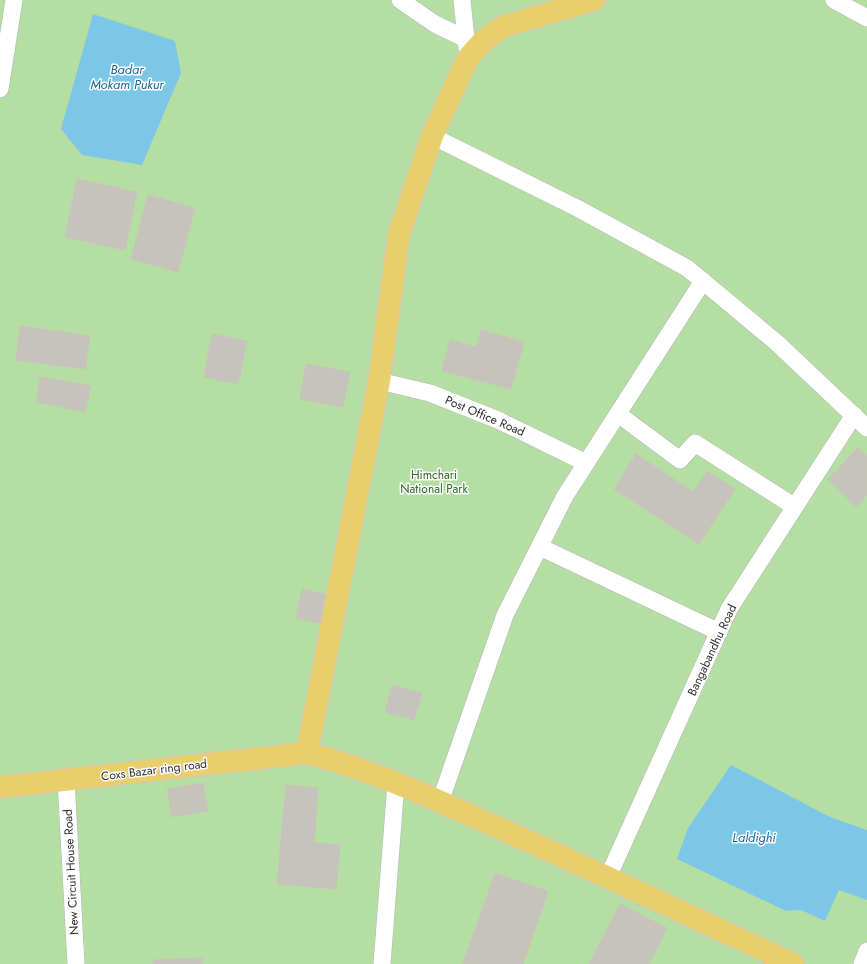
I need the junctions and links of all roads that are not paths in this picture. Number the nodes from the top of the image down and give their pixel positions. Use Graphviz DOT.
graph roads {
  1 [pos="14,0"];
  2 [pos="400,0"];
  3 [pos="462,0"];
  4 [pos="594,0"];
  5 [pos="834,0"];
  6 [pos="867,18"];
  7 [pos="467,49"];
  8 [pos="0,89"];
  9 [pos="432,136"];
  10 [pos="703,281"];
  11 [pos="379,381"];
  12 [pos="618,414"];
  13 [pos="854,415"];
  14 [pos="867,428"];
  15 [pos="586,463"];
  16 [pos="795,507"];
  17 [pos="540,547"];
  18 [pos="719,632"];
  19 [pos="307,752"];
  20 [pos="66,780"];
  21 [pos="396,783"];
  22 [pos="0,787"];
  23 [pos="440,802"];
  24 [pos="608,877"];
  25 [pos="867,951"];
  26 [pos="76,964"];
  27 [pos="382,964"];
  28 [pos="793,964"];
  29 [pos="862,964"];
  1 -- 8 [label="street"];
  2 -- 7 [label="street"];
  3 -- 7 [label="street"];
  4 -- 7 [label="main road"];
  5 -- 6 [label="street"];
  7 -- 9 [label="main road"];
  9 -- 10 [label="street"];
  9 -- 11 [label="main road"];
  10 -- 12 [label="street"];
  10 -- 13 [label="street"];
  11 -- 15 [label="street, Post Office Road"];
  11 -- 19 [label="main road"];
  12 -- 15 [label="street"];
  12 -- 16 [label="street"];
  13 -- 14 [label="street"];
  13 -- 16 [label="street, Bangabandhu Road"];
  15 -- 17 [label="street"];
  16 -- 18 [label="street, Bangabandhu Road"];
  17 -- 18 [label="street"];
  17 -- 23 [label="street"];
  18 -- 24 [label="street, Bangabandhu Road"];
  19 -- 20 [label="main road, Coxs Bazar ring road"];
  19 -- 21 [label="main road"];
  20 -- 22 [label="main road, Coxs Bazar ring road"];
  20 -- 26 [label="street, New Circuit House Road"];
  21 -- 23 [label="main road"];
  21 -- 27 [label="street"];
  23 -- 24 [label="main road"];
  24 -- 28 [label="main road"];
  25 -- 29 [label="street"];
}
